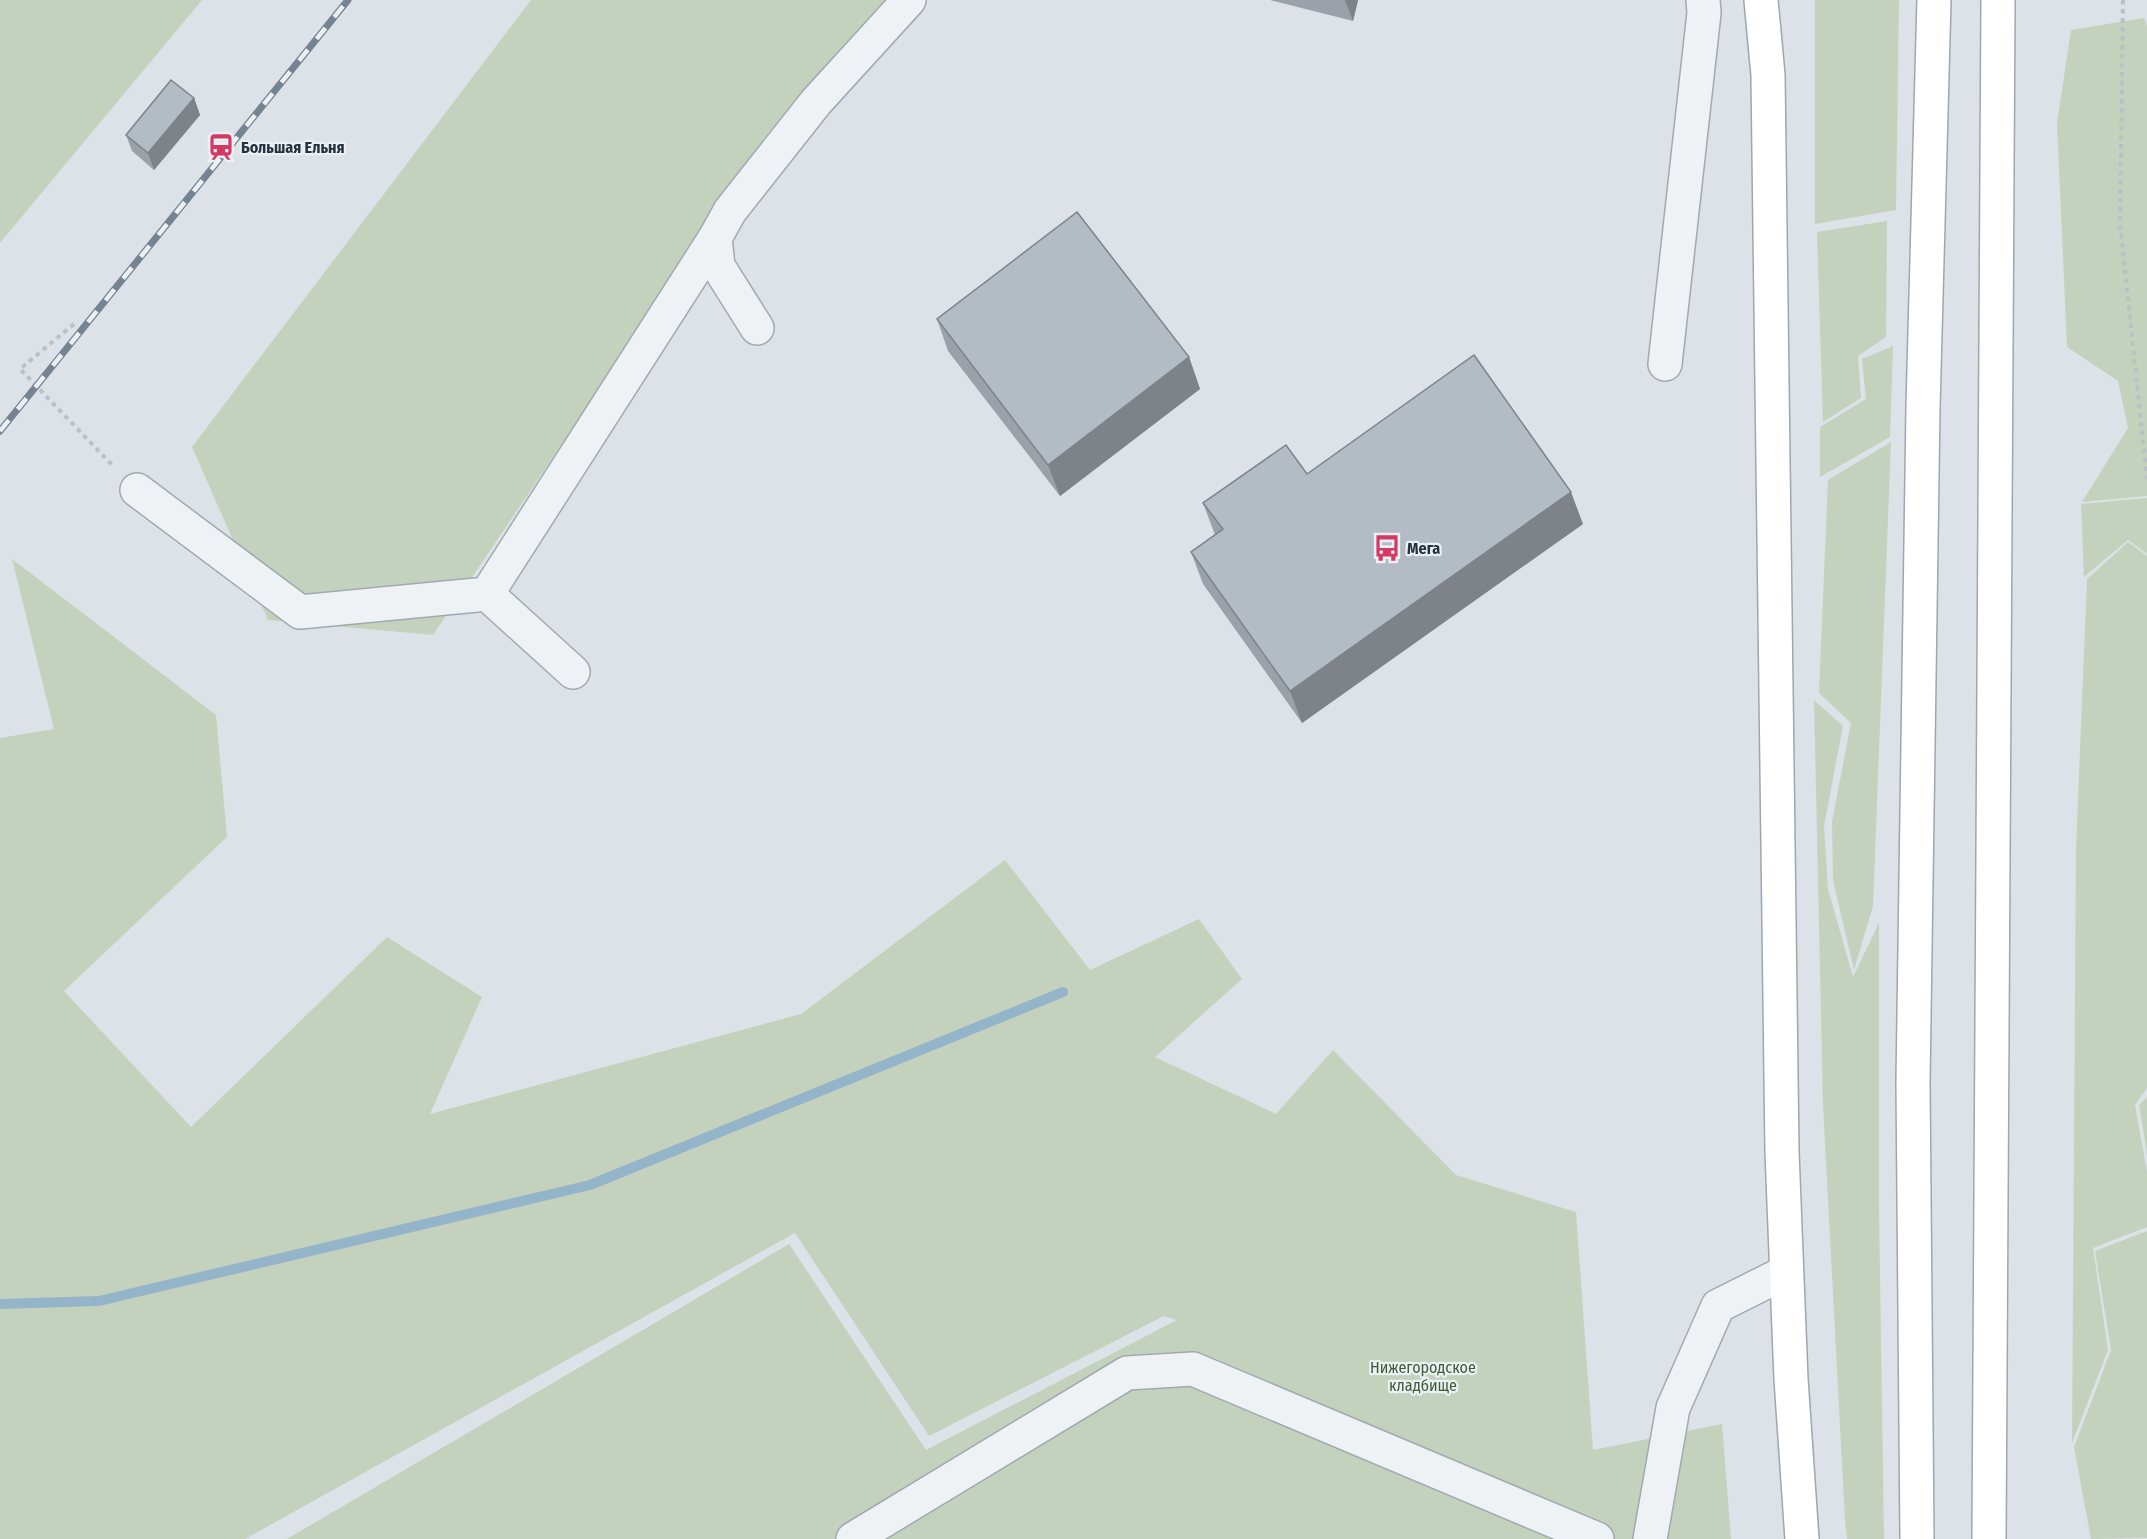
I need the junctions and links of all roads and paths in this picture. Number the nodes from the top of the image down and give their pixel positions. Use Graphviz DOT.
graph roads {
  1 [pos="909,0"];
  2 [pos="1703,0"];
  3 [pos="1761,0"];
  4 [pos="1934,0"];
  5 [pos="1998,0"];
  6 [pos="2123,0"];
  7 [pos="715,238"];
  8 [pos="74,324"];
  9 [pos="757,328"];
  10 [pos="1665,364"];
  11 [pos="2147,479"];
  12 [pos="137,490"];
  13 [pos="487,594"];
  14 [pos="573,672"];
  15 [pos="1786,1272"];
  16 [pos="1989,1538"];
  17 [pos="853,1539"];
  18 [pos="1597,1539"];
  19 [pos="1650,1539"];
  20 [pos="1802,1539"];
  21 [pos="1917,1539"];
  1 -- 7 [label="lane"];
  2 -- 10 [label="lane"];
  3 -- 15 [label="main road"];
  4 -- 21 [label="main road"];
  5 -- 16 [label="main road"];
  6 -- 11 [label="path"];
  7 -- 9 [label="lane"];
  7 -- 13 [label="lane"];
  8 -- 12 [label="path"];
  12 -- 13 [label="lane"];
  13 -- 14 [label="lane"];
  15 -- 19 [label="lane"];
  15 -- 20 [label="main road"];
  17 -- 18 [label="lane"];
}
